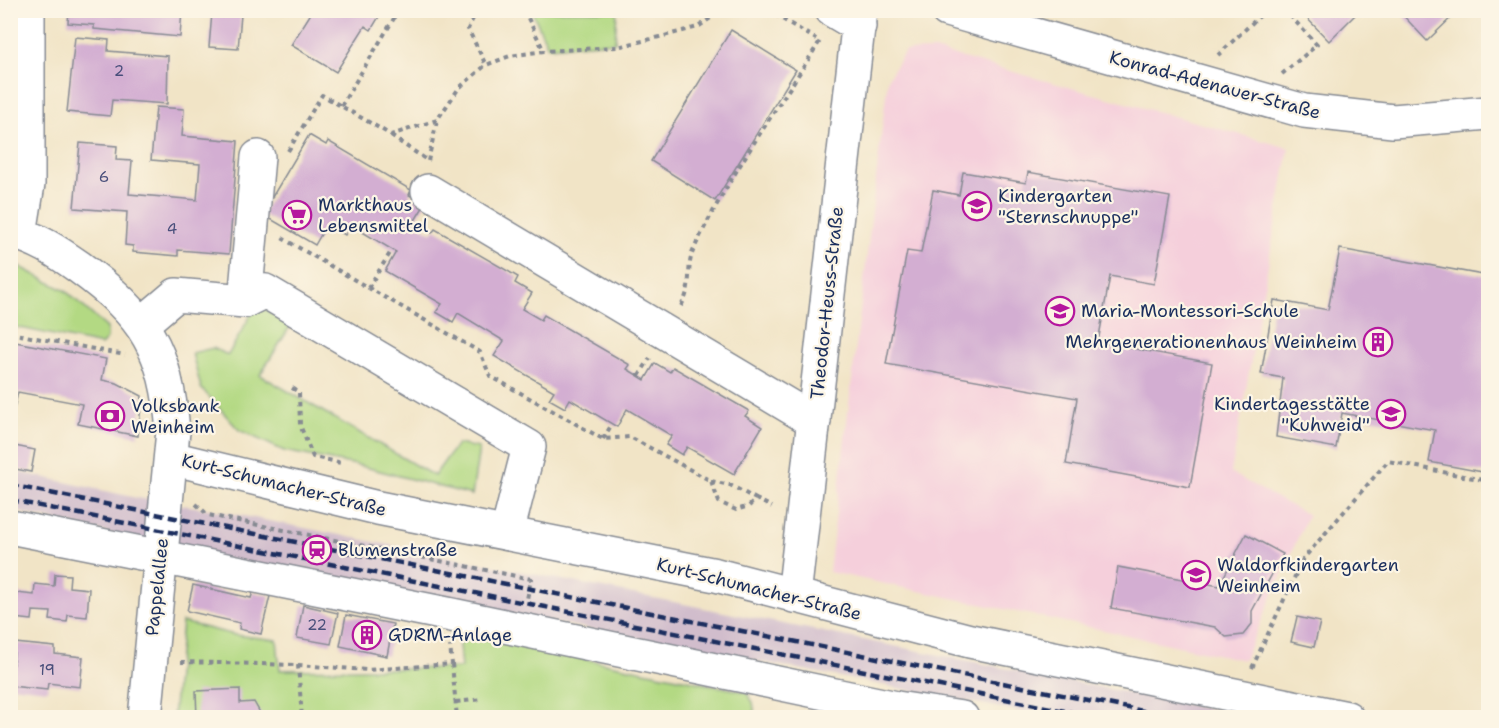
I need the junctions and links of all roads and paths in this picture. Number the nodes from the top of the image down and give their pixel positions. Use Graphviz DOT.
graph roads {
  1 [pos="28,10"];
  2 [pos="399,10"];
  3 [pos="477,10"];
  4 [pos="524,10"];
  5 [pos="722,10"];
  6 [pos="767,10"];
  7 [pos="947,10"];
  8 [pos="1266,10"];
  9 [pos="1285,10"];
  10 [pos="850,16"];
  11 [pos="820,41"];
  12 [pos="544,51"];
  13 [pos="855,61"];
  14 [pos="486,65"];
  15 [pos="1191,80"];
  16 [pos="1254,98"];
  17 [pos="341,106"];
  18 [pos="1488,113"];
  19 [pos="438,120"];
  20 [pos="270,159"];
  21 [pos="428,176"];
  22 [pos="252,221"];
  23 [pos="15,233"];
  24 [pos="392,250"];
  25 [pos="368,288"];
  26 [pos="245,301"];
  27 [pos="142,323"];
  28 [pos="665,332"];
  29 [pos="10,333"];
  30 [pos="161,362"];
  31 [pos="814,421"];
  32 [pos="612,424"];
  33 [pos="603,439"];
  34 [pos="171,458"];
  35 [pos="711,481"];
  36 [pos="1488,482"];
  37 [pos="756,499"];
  38 [pos="203,500"];
  39 [pos="196,504"];
  40 [pos="190,510"];
  41 [pos="802,523"];
  42 [pos="10,527"];
  43 [pos="507,533"];
  44 [pos="160,556"];
  45 [pos="531,579"];
  46 [pos="794,596"];
  47 [pos="447,614"];
  48 [pos="150,662"];
  49 [pos="452,664"];
  50 [pos="298,665"];
  51 [pos="1239,696"];
  52 [pos="482,699"];
  53 [pos="456,702"];
  54 [pos="898,713"];
  55 [pos="145,717"];
  56 [pos="302,717"];
  57 [pos="457,717"];
  58 [pos="850,717"];
  59 [pos="962,717"];
  60 [pos="1347,717"];
  1 -- 23 [label="street"];
  2 -- 17 [label="path"];
  3 -- 14 [label="path"];
  4 -- 12 [label="path"];
  5 -- 12 [label="path"];
  6 -- 11 [label="path"];
  7 -- 15 [label="street, Konrad-Adenauer-Straße"];
  8 -- 15 [label="path"];
  9 -- 16 [label="path"];
  10 -- 13 [label="street, Theodor-Heuss-Straße"];
  11 -- 13 [label="path"];
  11 -- 28 [label="path"];
  12 -- 14 [label="path"];
  13 -- 31 [label="street, Theodor-Heuss-Straße"];
  14 -- 19 [label="path"];
  15 -- 16 [label="street, Konrad-Adenauer-Straße"];
  16 -- 18 [label="street, Konrad-Adenauer-Straße"];
  17 -- 19 [label="path"];
  17 -- 20 [label="path"];
  19 -- 21 [label="path"];
  20 -- 22 [label="street"];
  21 -- 28 [label="street"];
  22 -- 25 [label="path"];
  22 -- 26 [label="street"];
  23 -- 27 [label="street, Pappelallee"];
  24 -- 25 [label="path"];
  25 -- 33 [label="path"];
  26 -- 27 [label="street"];
  26 -- 43 [label="street"];
  27 -- 30 [label="street, Pappelallee"];
  28 -- 31 [label="street"];
  29 -- 30 [label="path"];
  30 -- 34 [label="street, Pappelallee"];
  31 -- 41 [label="street, Theodor-Heuss-Straße"];
  32 -- 33 [label="path"];
  33 -- 35 [label="path"];
  34 -- 43 [label="street, Kurt-Schumacher-Straße"];
  34 -- 44 [label="street, Pappelallee"];
  35 -- 37 [label="path"];
  35 -- 37 [label="path"];
  36 -- 51 [label="path"];
  37 -- 41 [label="path"];
  38 -- 39 [label="path"];
  39 -- 40 [label="path"];
  39 -- 45 [label="path"];
  41 -- 46 [label="street, Theodor-Heuss-Straße"];
  42 -- 44 [label="street"];
  43 -- 46 [label="street, Kurt-Schumacher-Straße"];
  44 -- 47 [label="street"];
  44 -- 48 [label="street, Pappelallee"];
  46 -- 51 [label="street, Kurt-Schumacher-Straße"];
  47 -- 49 [label="path"];
  47 -- 54 [label="street"];
  48 -- 50 [label="path"];
  48 -- 55 [label="street, Pappelallee"];
  49 -- 50 [label="path"];
  49 -- 53 [label="path"];
  50 -- 56 [label="path"];
  51 -- 60 [label="street, Kurt-Schumacher-Straße"];
  52 -- 53 [label="path"];
  53 -- 57 [label="path"];
  54 -- 58 [label="street"];
  54 -- 59 [label="street"];
}
